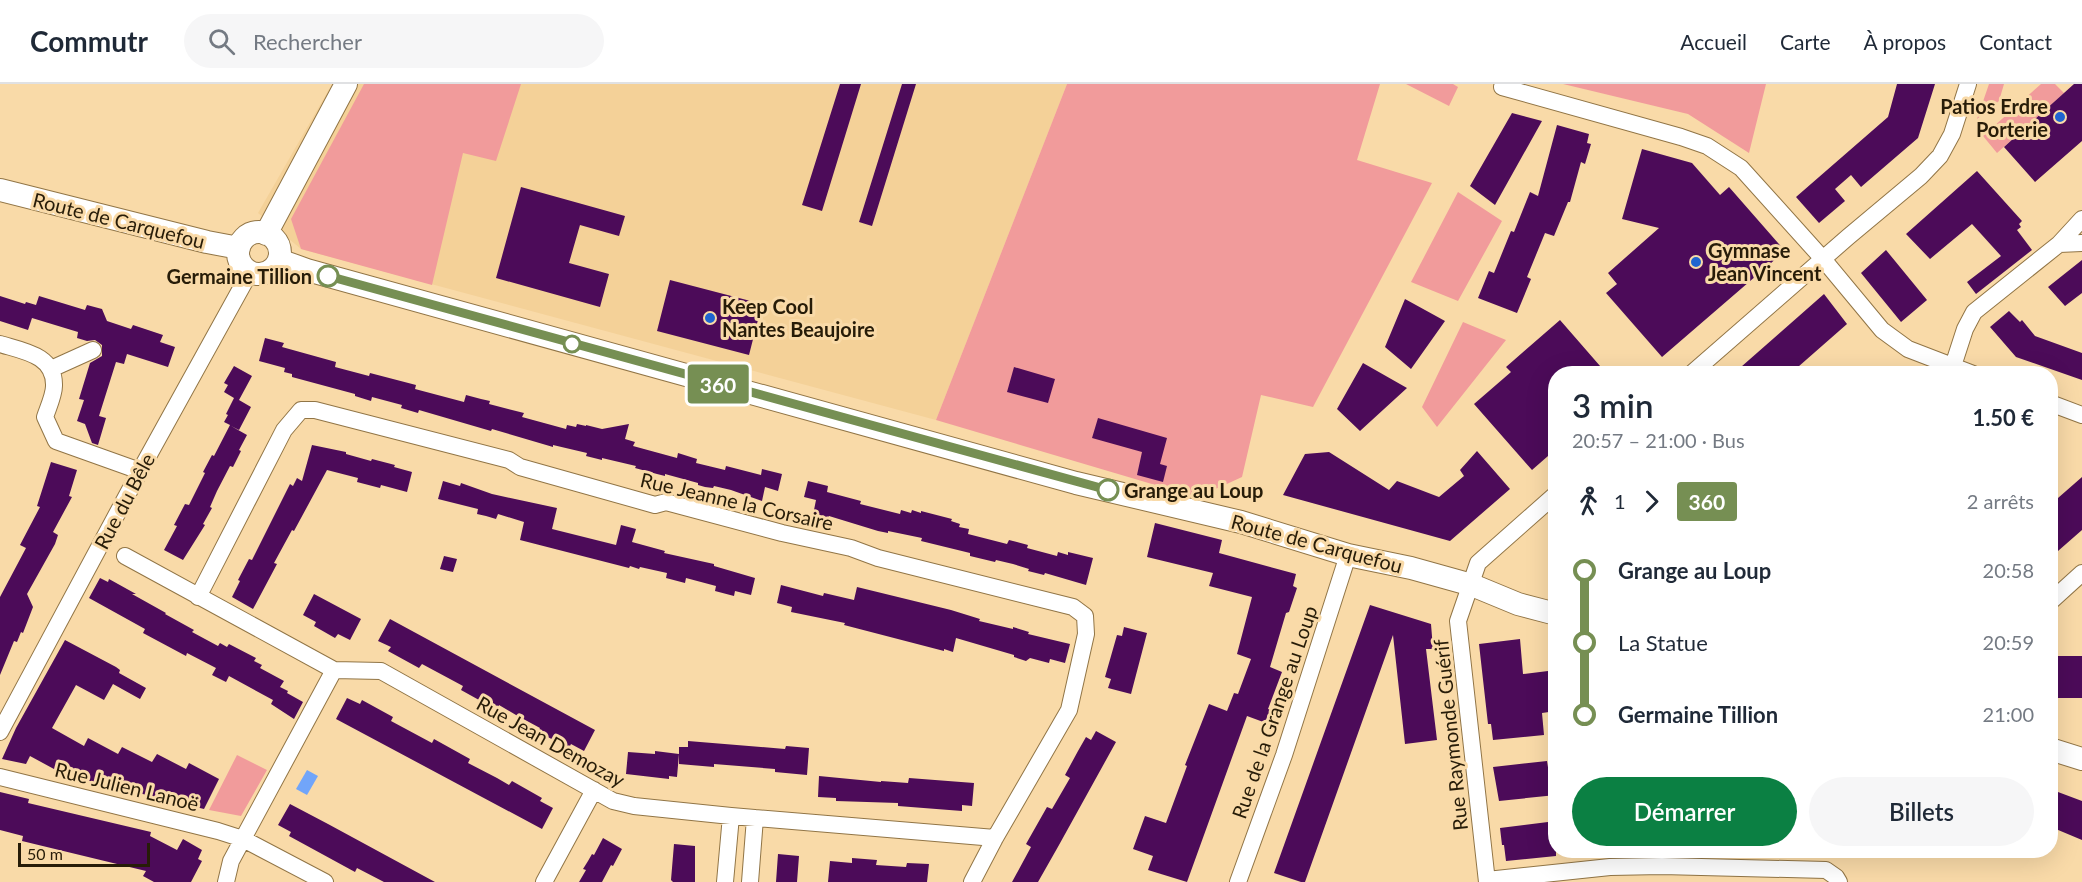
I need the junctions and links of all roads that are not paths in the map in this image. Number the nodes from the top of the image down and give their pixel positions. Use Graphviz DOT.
graph roads {
  1 [pos="346,84"];
  2 [pos="1968,84"];
  3 [pos="1502,87"];
  4 [pos="0,190"];
  5 [pos="2082,219"];
  6 [pos="266,234"];
  7 [pos="2082,243"];
  8 [pos="2059,244"];
  9 [pos="239,248"];
  10 [pos="1823,259"];
  11 [pos="279,260"];
  12 [pos="250,272"];
  13 [pos="0,344"];
  14 [pos="93,350"];
  15 [pos="1700,366"];
  16 [pos="1953,366"];
  17 [pos="51,369"];
  18 [pos="2058,406"];
  19 [pos="2082,415"];
  20 [pos="140,471"];
  21 [pos="1548,501"];
  22 [pos="1348,555"];
  23 [pos="125,556"];
  24 [pos="2082,573"];
  25 [pos="1472,585"];
  26 [pos="2058,595"];
  27 [pos="198,597"];
  28 [pos="1548,612"];
  29 [pos="334,670"];
  30 [pos="0,732"];
  31 [pos="2058,752"];
  32 [pos="2082,759"];
  33 [pos="0,777"];
  34 [pos="594,790"];
  35 [pos="730,816"];
  36 [pos="755,818"];
  37 [pos="995,838"];
  38 [pos="243,839"];
  39 [pos="1487,881"];
  40 [pos="226,882"];
  41 [pos="325,882"];
  42 [pos="544,882"];
  43 [pos="725,882"];
  44 [pos="750,882"];
  45 [pos="972,882"];
  46 [pos="1238,882"];
  47 [pos="1839,882"];
  1 -- 6 [label="main road"];
  2 -- 10 [label="street"];
  3 -- 10 [label="street"];
  4 -- 9 [label="main road, Route de Carquefou"];
  5 -- 8 [label="street"];
  6 -- 9 [label="main road"];
  6 -- 11 [label="main road"];
  7 -- 8 [label="street"];
  8 -- 16 [label="street"];
  9 -- 12 [label="main road"];
  10 -- 15 [label="street"];
  10 -- 16 [label="street"];
  11 -- 12 [label="main road"];
  11 -- 22 [label="main road, Route de Carquefou"];
  12 -- 20 [label="street, Rue du Bêle"];
  13 -- 17 [label="street"];
  14 -- 17 [label="street"];
  17 -- 20 [label="street"];
  18 -- 19 [label="street"];
  20 -- 30 [label="street, Rue du Bêle"];
  21 -- 25 [label="street, Rue Raymonde Guérif"];
  22 -- 25 [label="main road, Route de Carquefou"];
  22 -- 46 [label="street, Rue de la Grange au Loup"];
  23 -- 27 [label="street, Rue Jean Demozay"];
  24 -- 26 [label="street"];
  25 -- 28 [label="main road, Route de Carquefou"];
  25 -- 39 [label="street, Rue Raymonde Guérif"];
  27 -- 29 [label="street, Rue Jean Demozay"];
  27 -- 37 [label="street, Rue Jeanne la Corsaire"];
  29 -- 34 [label="street, Rue Jean Demozay"];
  29 -- 38 [label="street"];
  31 -- 32 [label="main road"];
  33 -- 38 [label="street, Rue Julien Lanoë"];
  34 -- 35 [label="street, Rue Jean Demozay"];
  34 -- 42 [label="street"];
  35 -- 36 [label="street, Rue Jean Demozay"];
  35 -- 43 [label="street"];
  36 -- 37 [label="street, Rue Jean Demozay"];
  36 -- 44 [label="street"];
  37 -- 45 [label="street, Rue Jeanne la Corsaire"];
  38 -- 40 [label="street"];
  38 -- 41 [label="street, Rue Julien Lanoë"];
  39 -- 47 [label="street"];
}
